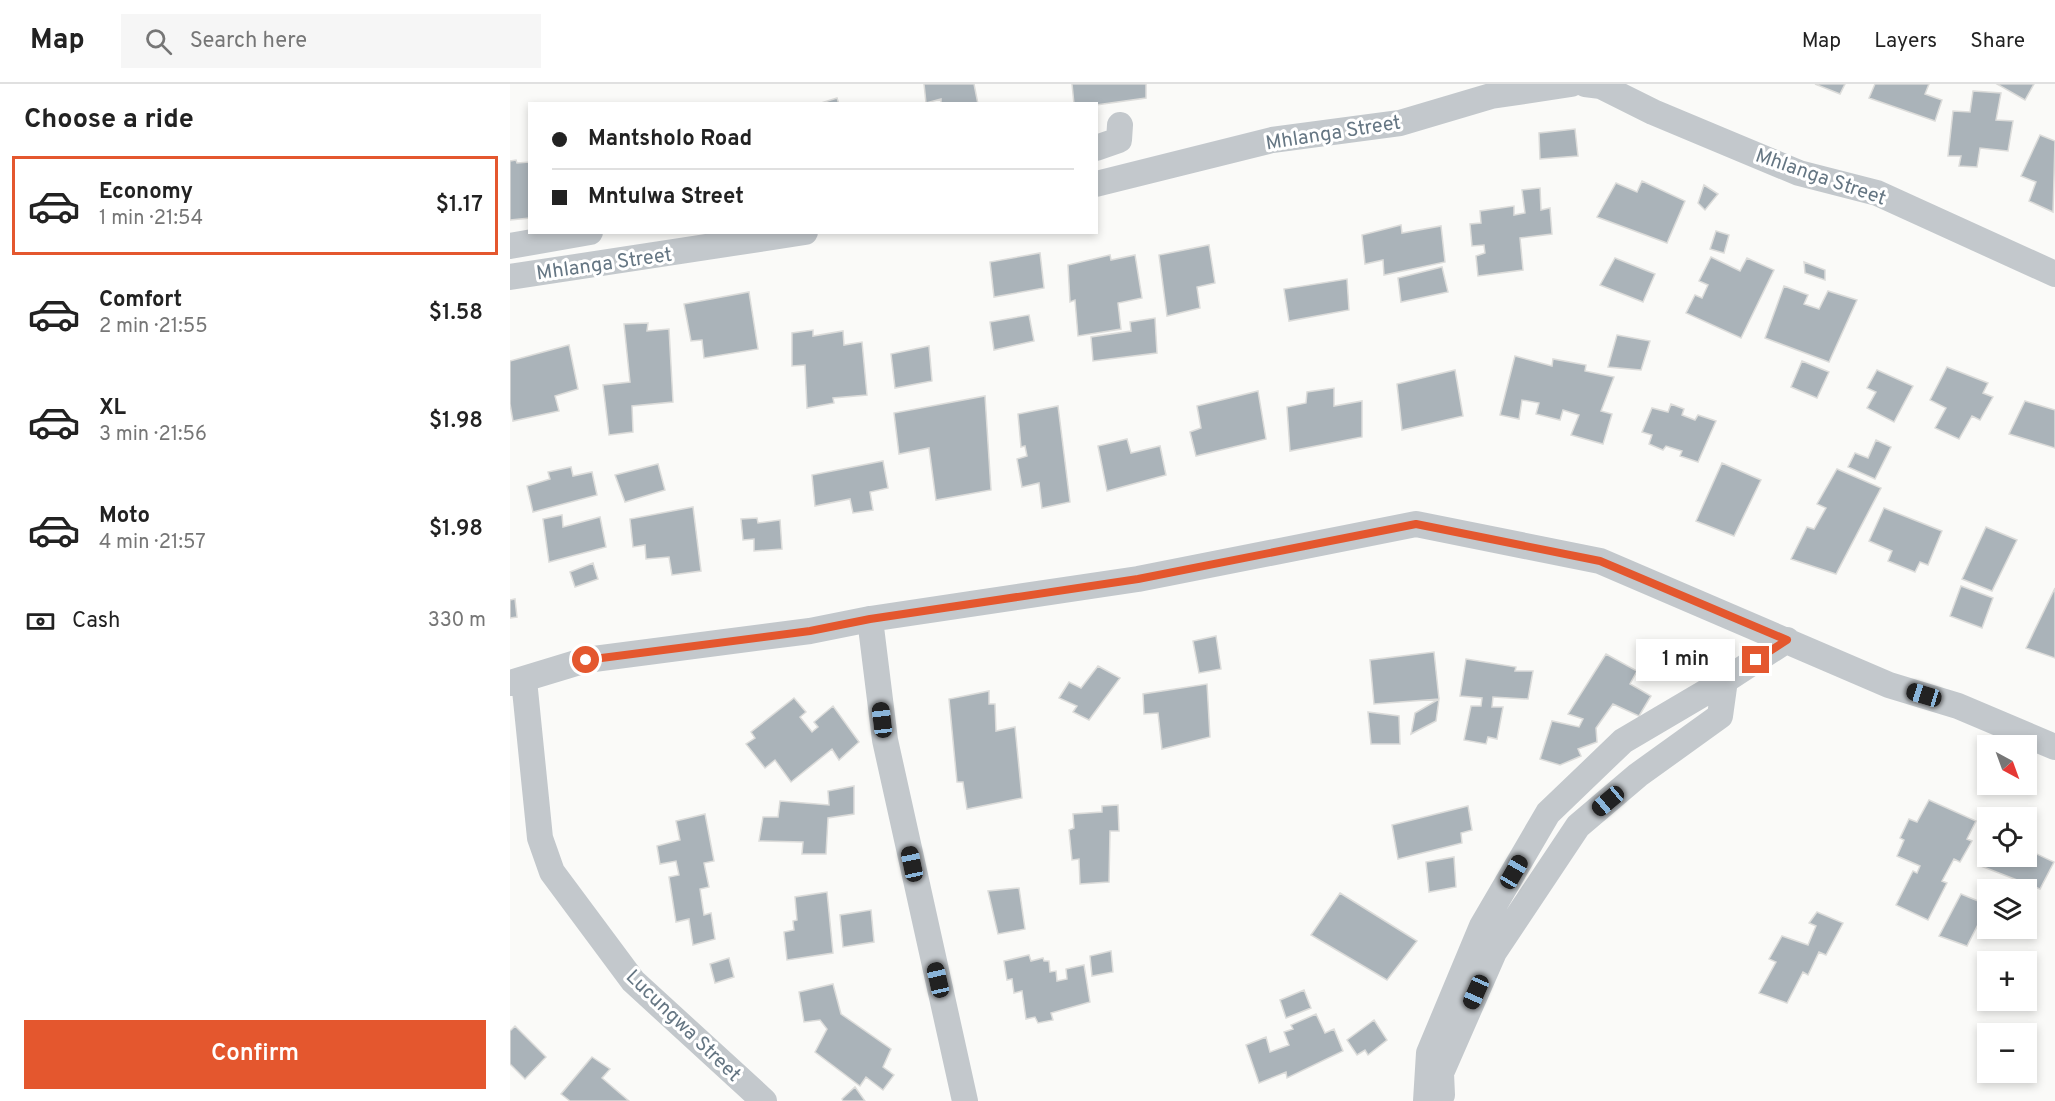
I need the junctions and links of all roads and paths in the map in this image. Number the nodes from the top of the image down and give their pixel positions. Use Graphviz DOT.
graph roads {
  1 [pos="1571,84"];
  2 [pos="1585,84"];
  3 [pos="1120,126"];
  4 [pos="1098,147"];
  5 [pos="1098,184"];
  6 [pos="579,234"];
  7 [pos="792,234"];
  8 [pos="510,246"];
  9 [pos="2055,274"];
  10 [pos="510,277"];
  11 [pos="870,619"];
  12 [pos="1787,640"];
  13 [pos="1725,680"];
  14 [pos="517,682"];
  15 [pos="2055,747"];
  16 [pos="764,1101"];
  17 [pos="965,1101"];
  18 [pos="1426,1101"];
  19 [pos="1442,1101"];
  1 -- 5 [label="street, Mhlanga Street"];
  2 -- 9 [label="street, Mhlanga Street"];
  3 -- 4 [label="street"];
  6 -- 8 [label="street"];
  7 -- 10 [label="street, Mhlanga Street"];
  11 -- 12 [label="street"];
  11 -- 14 [label="street"];
  11 -- 17 [label="street"];
  12 -- 13 [label="street"];
  12 -- 15 [label="street"];
  13 -- 18 [label="street"];
  13 -- 19 [label="street"];
  14 -- 16 [label="street, Lucungwa Street"];
}
